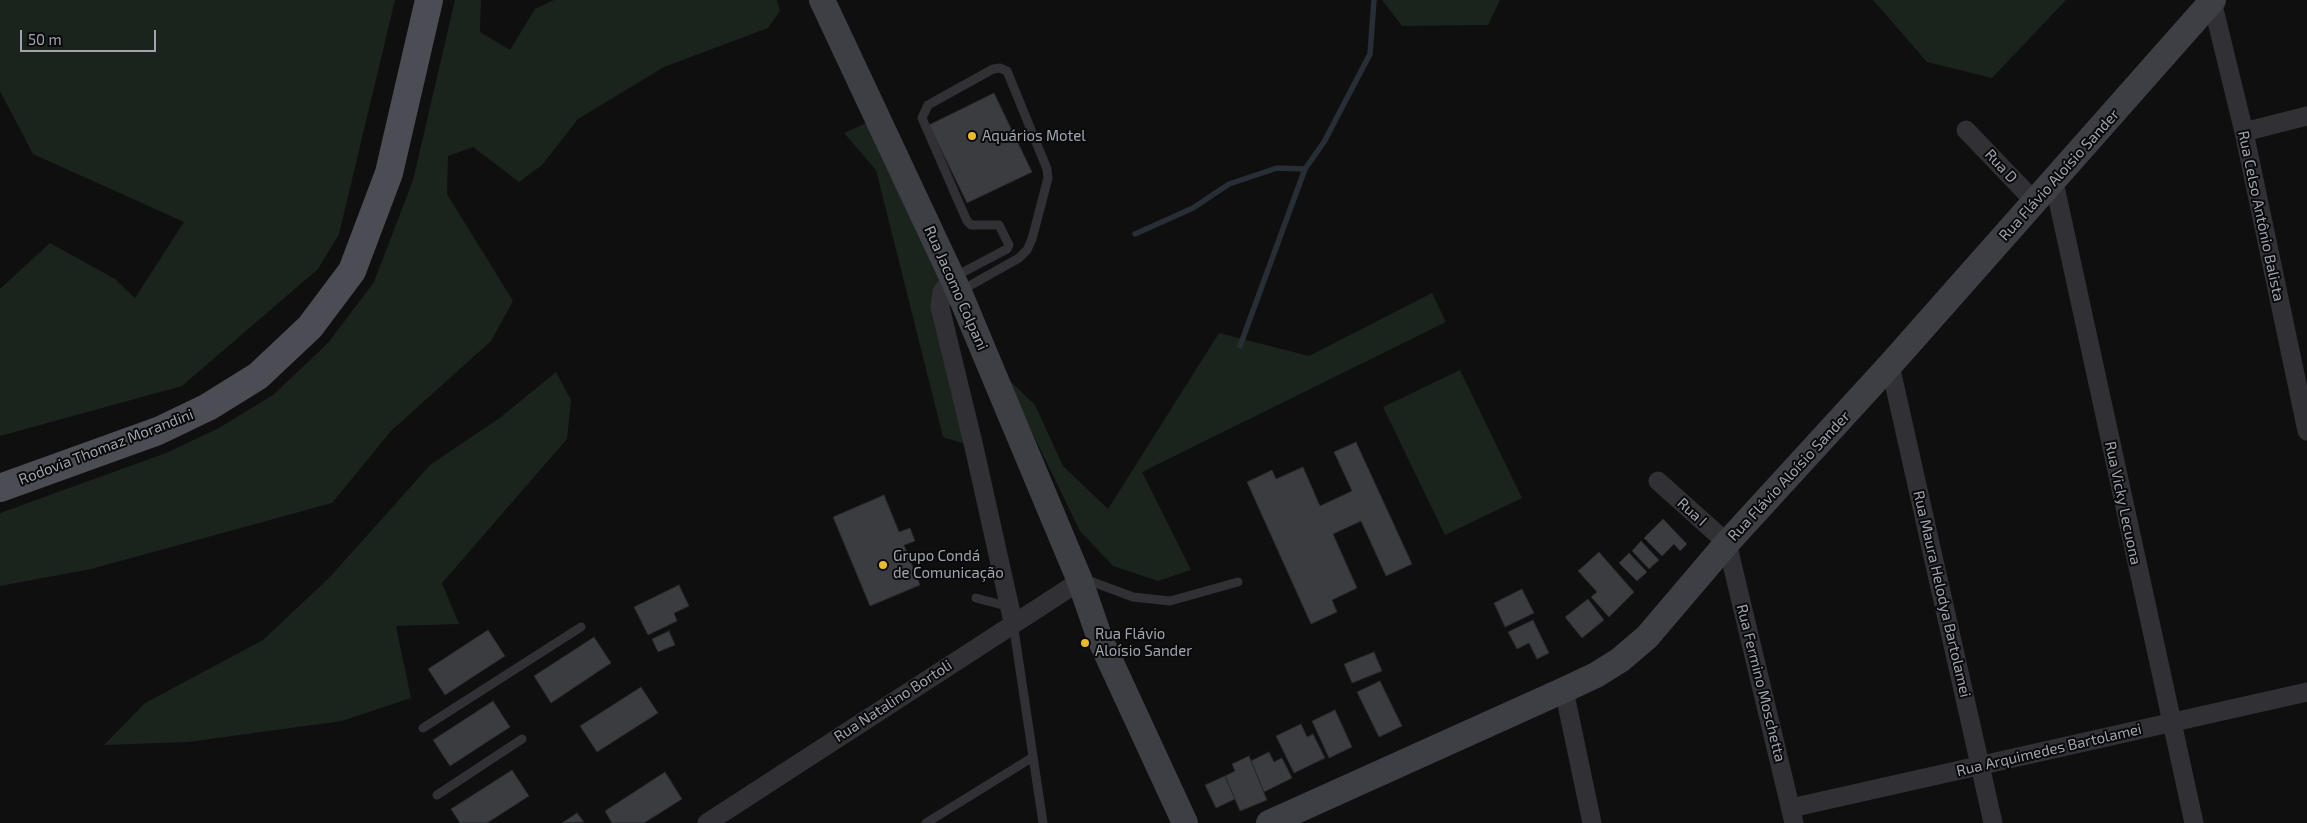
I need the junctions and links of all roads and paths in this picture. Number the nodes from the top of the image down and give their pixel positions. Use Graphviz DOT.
graph roads {
  1 [pos="430,0"];
  2 [pos="822,0"];
  3 [pos="2212,1"];
  4 [pos="2307,116"];
  5 [pos="1966,130"];
  6 [pos="2244,132"];
  7 [pos="2054,182"];
  8 [pos="2035,202"];
  9 [pos="956,285"];
  10 [pos="1890,365"];
  11 [pos="2307,431"];
  12 [pos="1658,481"];
  13 [pos="0,488"];
  14 [pos="1727,543"];
  15 [pos="1080,581"];
  16 [pos="1238,582"];
  17 [pos="976,598"];
  18 [pos="1012,615"];
  19 [pos="581,627"];
  20 [pos="1564,690"];
  21 [pos="2307,692"];
  22 [pos="2171,723"];
  23 [pos="423,728"];
  24 [pos="522,739"];
  25 [pos="1032,756"];
  26 [pos="1982,766"];
  27 [pos="437,795"];
  28 [pos="1793,816"];
  29 [pos="706,823"];
  30 [pos="926,823"];
  31 [pos="1043,823"];
  32 [pos="1185,823"];
  33 [pos="1269,823"];
  34 [pos="1592,823"];
  35 [pos="1993,823"];
  36 [pos="2194,823"];
  1 -- 13 [label="main road, Rodovia Thomaz Morandini"];
  2 -- 9 [label="street, Rua Jacomo Colpani"];
  3 -- 6 [label="street, Rua Celso Antônio Balista"];
  3 -- 7 [label="street, Rua Flávio Aloísio Sander"];
  4 -- 6 [label="street"];
  5 -- 8 [label="street, Rua D"];
  6 -- 11 [label="street, Rua Celso Antônio Balista"];
  7 -- 8 [label="street, Rua Flávio Aloísio Sander"];
  7 -- 22 [label="street, Rua Vicky Lecuona"];
  8 -- 10 [label="street, Rua Flávio Aloísio Sander"];
  9 -- 9 [label="lane"];
  9 -- 15 [label="street, Rua Jacomo Colpani"];
  9 -- 18 [label="street"];
  10 -- 14 [label="street, Rua Flávio Aloísio Sander"];
  10 -- 26 [label="street, Rua Maura Helodya Bartolamei"];
  12 -- 14 [label="street, Rua I"];
  14 -- 20 [label="street, Rua Flávio Aloísio Sander"];
  14 -- 28 [label="street, Rua Fermino Moschetta"];
  15 -- 16 [label="lane"];
  15 -- 18 [label="street, Rua Natalino Bortoli"];
  15 -- 32 [label="street"];
  17 -- 18 [label="lane"];
  18 -- 25 [label="lane"];
  18 -- 29 [label="street, Rua Natalino Bortoli"];
  19 -- 23 [label="lane"];
  20 -- 33 [label="street, Rua Flávio Aloísio Sander"];
  20 -- 34 [label="street"];
  21 -- 22 [label="street, Rua Arquimedes Bartolamei"];
  22 -- 26 [label="street, Rua Arquimedes Bartolamei"];
  22 -- 36 [label="street, Rua Vicky Lecuona"];
  24 -- 27 [label="lane"];
  25 -- 30 [label="lane"];
  25 -- 31 [label="lane"];
  26 -- 28 [label="street, Rua Arquimedes Bartolamei"];
  26 -- 35 [label="street, Rua Maura Helodya Bartolamei"];
}
